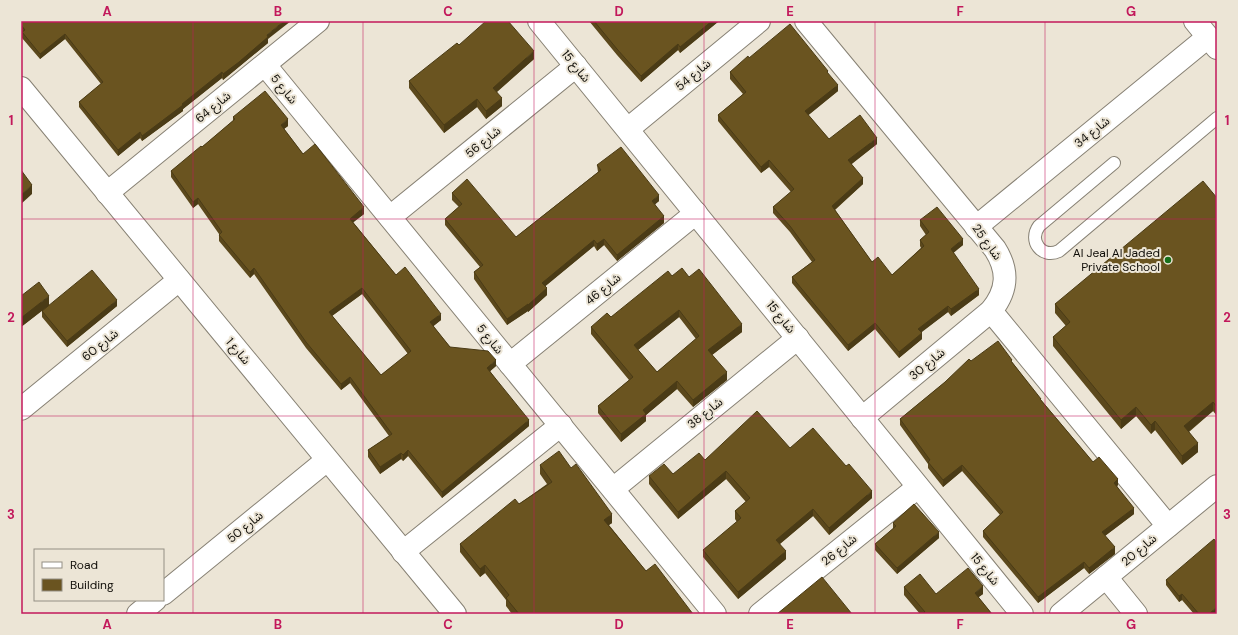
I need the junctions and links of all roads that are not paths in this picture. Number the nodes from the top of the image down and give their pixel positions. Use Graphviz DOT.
graph roads {
  1 [pos="318,21"];
  2 [pos="540,21"];
  3 [pos="806,21"];
  4 [pos="1194,21"];
  5 [pos="757,22"];
  6 [pos="1213,43"];
  7 [pos="265,65"];
  8 [pos="576,66"];
  9 [pos="24,99"];
  10 [pos="1217,118"];
  11 [pos="628,130"];
  12 [pos="1114,163"];
  13 [pos="107,193"];
  14 [pos="696,213"];
  15 [pos="390,218"];
  16 [pos="976,227"];
  17 [pos="180,280"];
  18 [pos="991,311"];
  19 [pos="798,338"];
  20 [pos="510,364"];
  21 [pos="21,409"];
  22 [pos="862,418"];
  23 [pos="561,425"];
  24 [pos="327,460"];
  25 [pos="1217,486"];
  26 [pos="918,487"];
  27 [pos="613,489"];
  28 [pos="1168,526"];
  29 [pos="403,552"];
  30 [pos="1106,577"];
  31 [pos="164,593"];
  32 [pos="154,601"];
  33 [pos="138,614"];
  34 [pos="455,614"];
  35 [pos="715,614"];
  36 [pos="760,614"];
  37 [pos="1022,614"];
  38 [pos="1061,614"];
  39 [pos="1136,614"];
  1 -- 7 [label="street, شارع 64"];
  2 -- 8 [label="street, شارع 15"];
  3 -- 16 [label="street, شارع 25"];
  4 -- 6 [label="street"];
  5 -- 11 [label="street, شارع 54"];
  6 -- 16 [label="street, شارع 34"];
  7 -- 13 [label="street, شارع 64"];
  7 -- 15 [label="street, شارع 5"];
  8 -- 11 [label="street, شارع 15"];
  8 -- 15 [label="street, شارع 56"];
  9 -- 13 [label="street, شارع 1"];
  10 -- 12 [label="lane"];
  11 -- 14 [label="street, شارع 15"];
  13 -- 17 [label="street, شارع 1"];
  14 -- 19 [label="street, شارع 15"];
  14 -- 20 [label="street, شارع 46"];
  15 -- 20 [label="street, شارع 5"];
  16 -- 18 [label="street, شارع 25"];
  17 -- 21 [label="street, شارع 60"];
  17 -- 24 [label="street, شارع 1"];
  18 -- 22 [label="street, شارع 30"];
  18 -- 28 [label="street"];
  19 -- 22 [label="street, شارع 15"];
  19 -- 27 [label="street, شارع 38"];
  20 -- 23 [label="street, شارع 5"];
  22 -- 26 [label="street, شارع 15"];
  23 -- 27 [label="street, شارع 5"];
  23 -- 29 [label="street"];
  24 -- 29 [label="street, شارع 1"];
  24 -- 31 [label="street, شارع 50"];
  25 -- 28 [label="street, شارع 20"];
  26 -- 36 [label="street, شارع 26"];
  26 -- 37 [label="street, شارع 15"];
  27 -- 35 [label="street, شارع 5"];
  28 -- 30 [label="street, شارع 20"];
  29 -- 34 [label="street, شارع 1"];
  30 -- 38 [label="street, شارع 20"];
  30 -- 39 [label="street"];
  32 -- 33 [label="street"];
}
